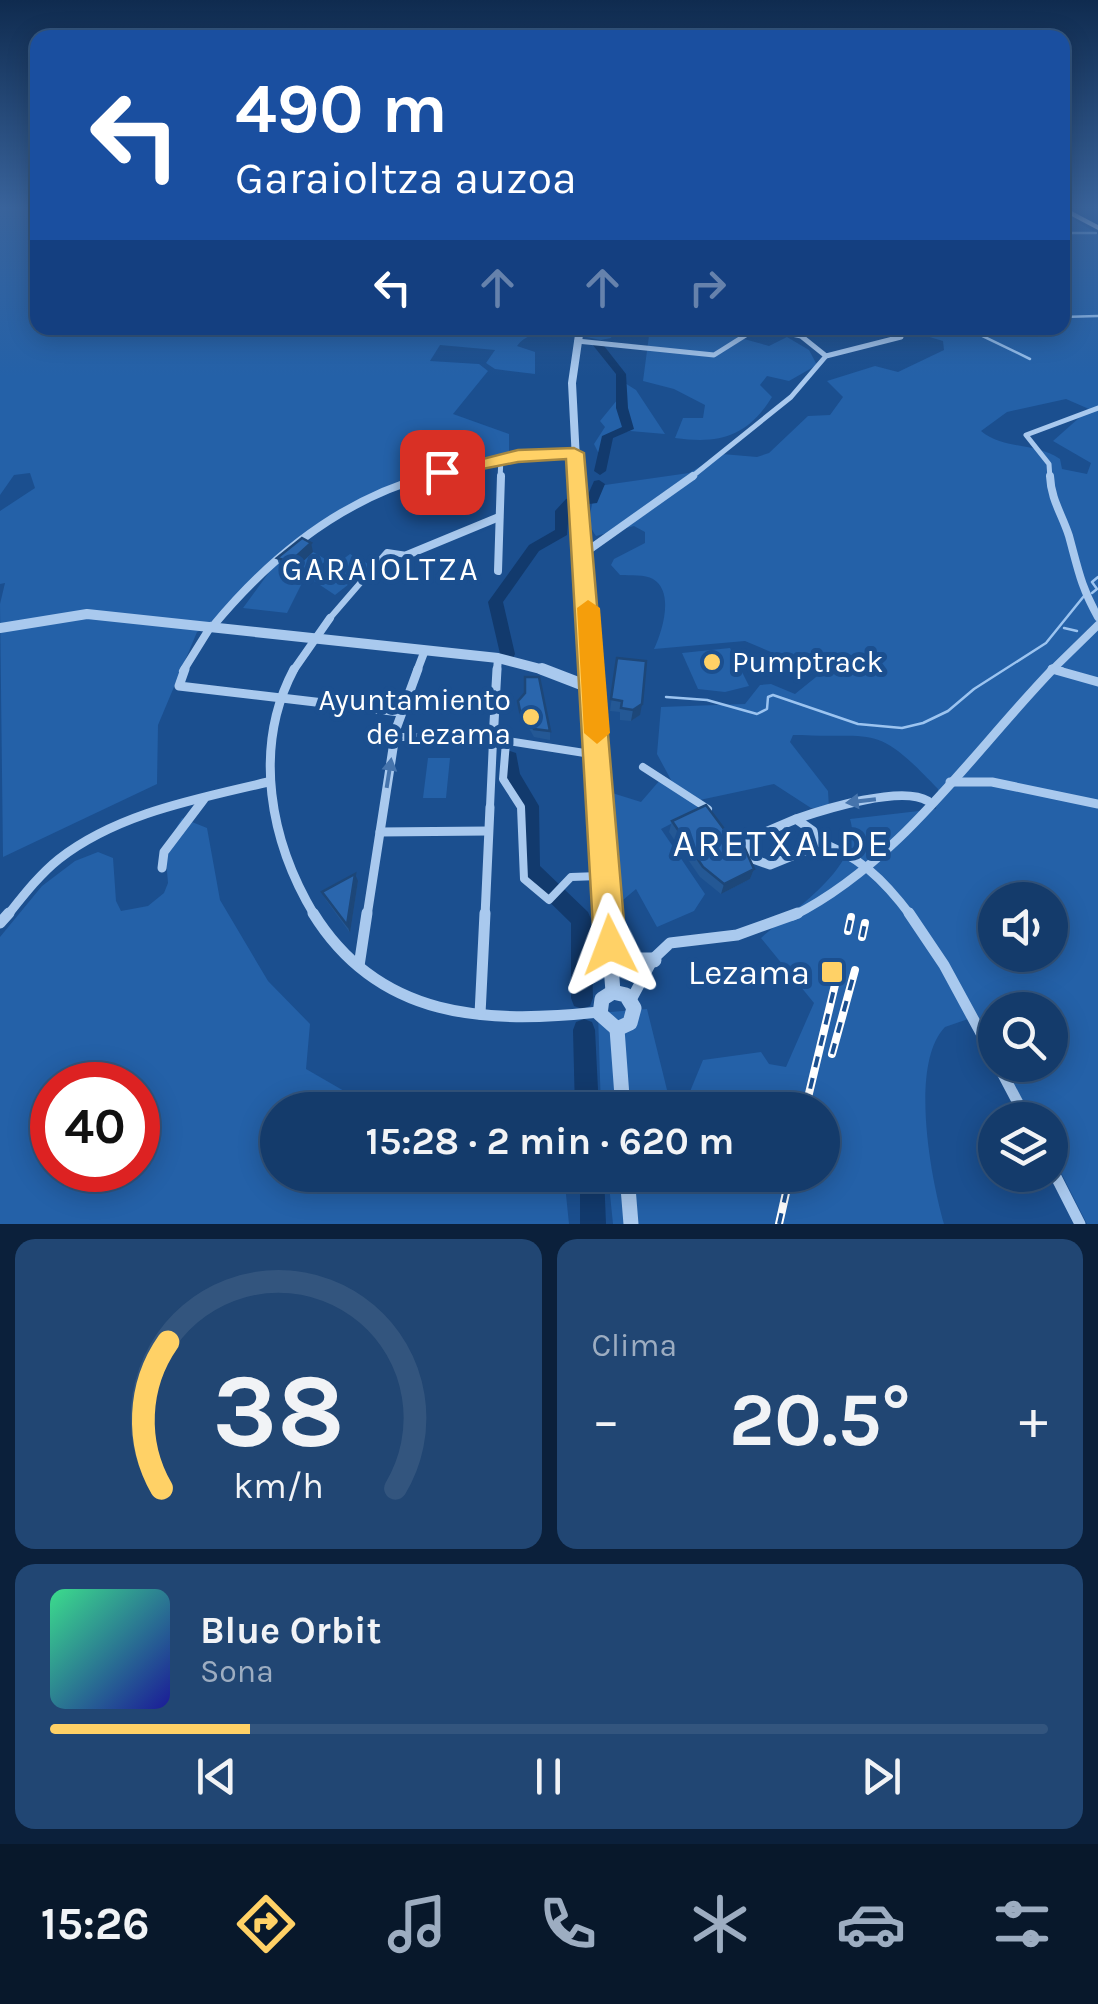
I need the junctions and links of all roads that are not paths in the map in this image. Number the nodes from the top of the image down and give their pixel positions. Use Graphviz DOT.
graph roads {
  1 [pos="578,335"];
  2 [pos="746,335"];
  3 [pos="796,335"];
  4 [pos="899,335"];
  5 [pos="576,341"];
  6 [pos="826,356"];
  7 [pos="1098,408"];
  8 [pos="574,453"];
  9 [pos="501,458"];
  10 [pos="499,517"];
  11 [pos="583,554"];
  12 [pos="408,556"];
  13 [pos="498,571"];
  14 [pos="1098,617"];
  15 [pos="330,618"];
  16 [pos="1098,625"];
  17 [pos="212,626"];
  18 [pos="0,628"];
  19 [pos="315,637"];
  20 [pos="425,650"];
  21 [pos="498,658"];
  22 [pos="1052,668"];
  23 [pos="1098,682"];
  24 [pos="594,689"];
  25 [pos="282,698"];
  26 [pos="400,712"];
  27 [pos="402,737"];
  28 [pos="493,741"];
  29 [pos="506,742"];
  30 [pos="590,754"];
  31 [pos="643,768"];
  32 [pos="268,782"];
  33 [pos="950,782"];
  34 [pos="208,796"];
  35 [pos="928,802"];
  36 [pos="1098,804"];
  37 [pos="490,807"];
  38 [pos="794,818"];
  39 [pos="719,824"];
  40 [pos="488,830"];
  41 [pos="380,832"];
  42 [pos="815,841"];
  43 [pos="863,866"];
  44 [pos="162,868"];
  45 [pos="599,876"];
  46 [pos="0,923"];
  47 [pos="363,938"];
  48 [pos="610,945"];
  49 [pos="342,950"];
  50 [pos="654,960"];
  51 [pos="359,966"];
  52 [pos="613,992"];
  53 [pos="630,1000"];
  54 [pos="600,1012"];
  55 [pos="480,1014"];
  56 [pos="617,1029"];
  57 [pos="978,1030"];
  58 [pos="622,1092"];
  59 [pos="629,1192"];
  60 [pos="1064,1192"];
  61 [pos="632,1224"];
  62 [pos="1080,1224"];
  1 -- 5 [label="street"];
  2 -- 5 [label="street"];
  3 -- 6 [label="street"];
  4 -- 6 [label="street"];
  5 -- 8 [label="street"];
  6 -- 11 [label="street"];
  7 -- 14 [label="street"];
  8 -- 9 [label="street"];
  8 -- 11 [label="street"];
  9 -- 10 [label="street"];
  9 -- 17 [label="street"];
  10 -- 12 [label="street"];
  10 -- 13 [label="street"];
  11 -- 24 [label="street"];
  12 -- 15 [label="street"];
  15 -- 19 [label="street"];
  16 -- 22 [label="street"];
  17 -- 18 [label="street"];
  17 -- 19 [label="street"];
  17 -- 25 [label="street"];
  19 -- 20 [label="street"];
  19 -- 25 [label="street"];
  20 -- 21 [label="street"];
  20 -- 26 [label="street"];
  21 -- 24 [label="street"];
  21 -- 28 [label="street"];
  22 -- 23 [label="street"];
  22 -- 33 [label="street"];
  24 -- 48 [label="street"];
  25 -- 26 [label="street"];
  25 -- 32 [label="street"];
  41 -- 26 [label="street, one-way"];
  27 -- 28 [label="street"];
  28 -- 29 [label="street"];
  28 -- 37 [label="street"];
  29 -- 30 [label="street"];
  29 -- 45 [label="street"];
  31 -- 39 [label="street"];
  32 -- 34 [label="street"];
  32 -- 49 [label="street"];
  33 -- 35 [label="street"];
  33 -- 36 [label="street"];
  34 -- 44 [label="street"];
  34 -- 46 [label="street"];
  35 -- 38 [label="street, one-way"];
  35 -- 43 [label="street"];
  37 -- 40 [label="street"];
  38 -- 42 [label="street"];
  38 -- 42 [label="street"];
  40 -- 41 [label="street"];
  40 -- 55 [label="street"];
  41 -- 47 [label="street"];
  42 -- 43 [label="street"];
  43 -- 50 [label="street"];
  43 -- 57 [label="street"];
  47 -- 49 [label="street"];
  47 -- 51 [label="street"];
  48 -- 50 [label="street"];
  48 -- 52 [label="street"];
  49 -- 51 [label="street"];
  50 -- 53 [label="street"];
  51 -- 55 [label="street"];
  52 -- 53 [label="street"];
  52 -- 54 [label="street"];
  53 -- 56 [label="street"];
  54 -- 55 [label="street"];
  54 -- 56 [label="street"];
  56 -- 58 [label="street"];
  59 -- 61 [label="street"];
  60 -- 62 [label="street"];
}
